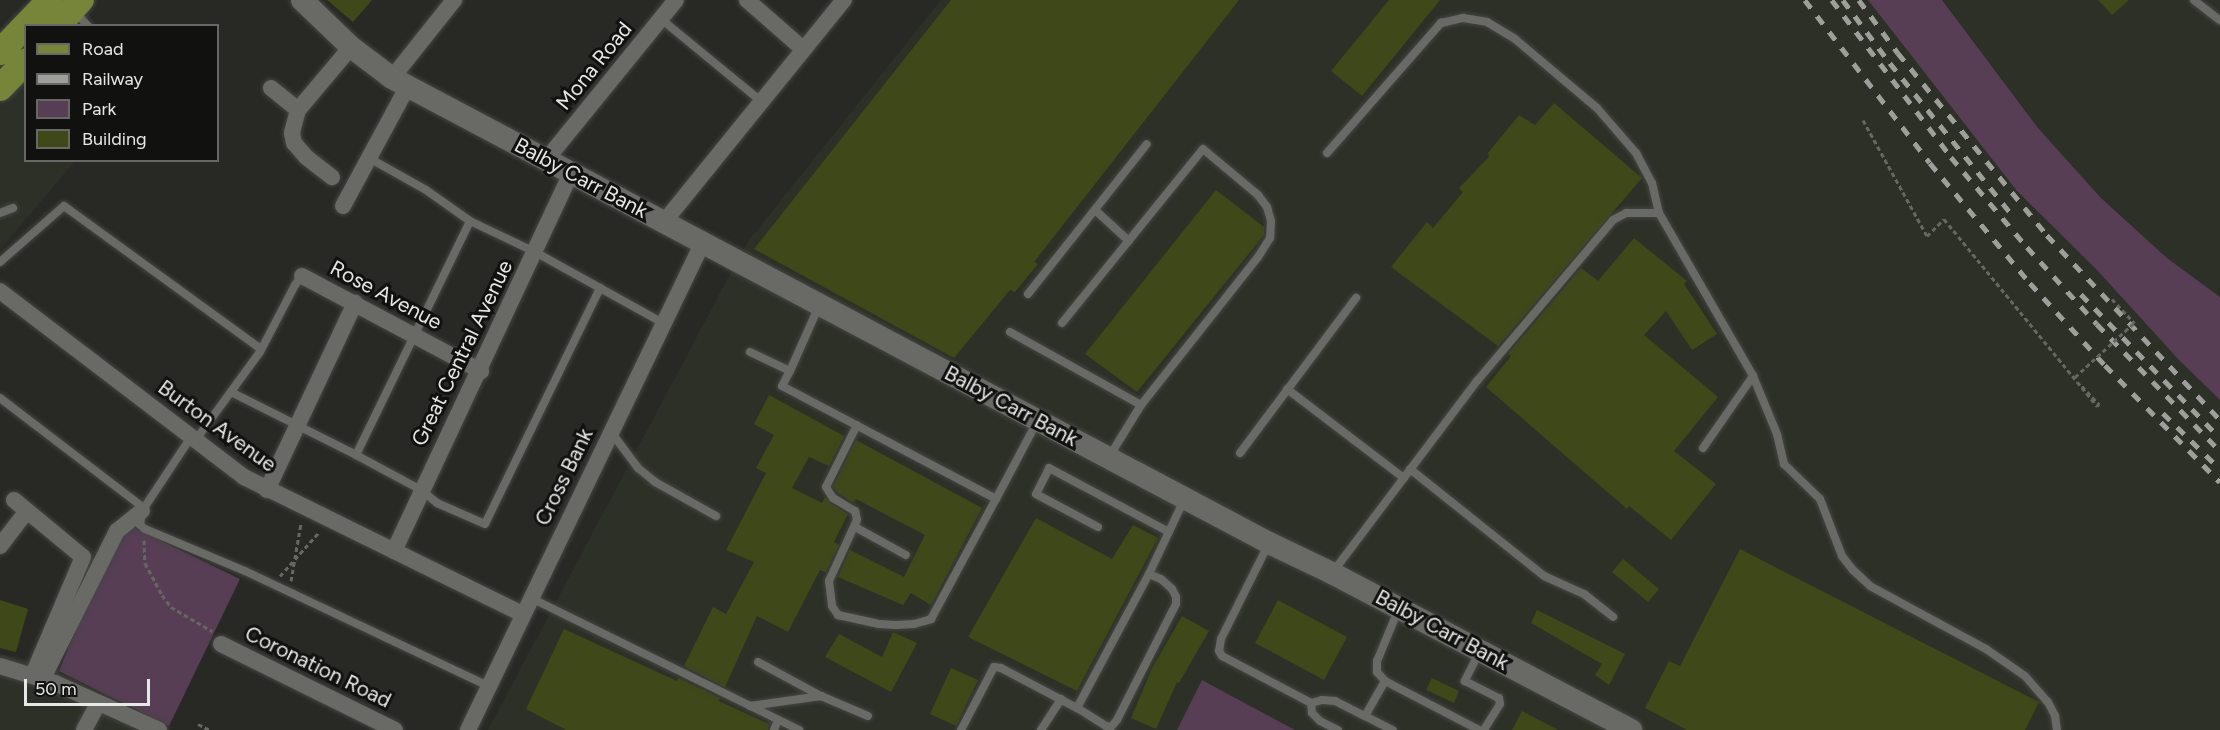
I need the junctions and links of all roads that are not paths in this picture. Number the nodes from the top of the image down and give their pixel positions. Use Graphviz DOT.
graph roads {
  1 [pos="302,0"];
  2 [pos="454,0"];
  3 [pos="676,0"];
  4 [pos="747,0"];
  5 [pos="844,0"];
  6 [pos="2194,0"];
  7 [pos="61,10"];
  8 [pos="662,19"];
  9 [pos="2220,20"];
  10 [pos="41,24"];
  11 [pos="24,35"];
  12 [pos="351,47"];
  13 [pos="803,49"];
  14 [pos="0,52"];
  15 [pos="24,63"];
  16 [pos="400,82"];
  17 [pos="0,88"];
  18 [pos="271,88"];
  19 [pos="760,101"];
  20 [pos="298,110"];
  21 [pos="1148,144"];
  22 [pos="1327,153"];
  23 [pos="369,158"];
  24 [pos="546,160"];
  25 [pos="571,174"];
  26 [pos="332,177"];
  27 [pos="343,206"];
  28 [pos="13,208"];
  29 [pos="1095,210"];
  30 [pos="0,213"];
  31 [pos="1659,213"];
  32 [pos="470,221"];
  33 [pos="664,222"];
  34 [pos="1129,241"];
  35 [pos="702,244"];
  36 [pos="535,252"];
  37 [pos="0,262"];
  38 [pos="302,276"];
  39 [pos="600,288"];
  40 [pos="0,291"];
  41 [pos="1028,294"];
  42 [pos="1356,298"];
  43 [pos="355,303"];
  44 [pos="820,306"];
  45 [pos="663,323"];
  46 [pos="1062,323"];
  47 [pos="1010,332"];
  48 [pos="413,335"];
  49 [pos="261,349"];
  50 [pos="750,352"];
  51 [pos="480,371"];
  52 [pos="790,371"];
  53 [pos="1752,376"];
  54 [pos="1287,389"];
  55 [pos="231,392"];
  56 [pos="0,398"];
  57 [pos="1141,405"];
  58 [pos="1038,420"];
  59 [pos="857,425"];
  60 [pos="297,427"];
  61 [pos="611,432"];
  62 [pos="193,439"];
  63 [pos="1703,448"];
  64 [pos="1240,453"];
  65 [pos="356,455"];
  66 [pos="1108,457"];
  67 [pos="1410,469"];
  68 [pos="1404,478"];
  69 [pos="267,490"];
  70 [pos="421,490"];
  71 [pos="1185,497"];
  72 [pos="996,499"];
  73 [pos="143,509"];
  74 [pos="716,516"];
  75 [pos="855,527"];
  76 [pos="1098,527"];
  77 [pos="1169,532"];
  78 [pos="1269,543"];
  79 [pos="0,546"];
  80 [pos="394,551"];
  81 [pos="906,555"];
  82 [pos="1332,573"];
  83 [pos="1149,574"];
  84 [pos="531,597"];
  85 [pos="1399,608"];
  86 [pos="523,614"];
  87 [pos="1613,617"];
  88 [pos="221,644"];
  89 [pos="1480,651"];
  90 [pos="758,662"];
  91 [pos="0,666"];
  92 [pos="38,676"];
  93 [pos="1385,681"];
  94 [pos="490,687"];
  95 [pos="821,696"];
  96 [pos="1061,699"];
  97 [pos="1311,703"];
  98 [pos="98,704"];
  99 [pos="750,706"];
  100 [pos="1077,708"];
  101 [pos="868,716"];
  102 [pos="1365,716"];
  103 [pos="778,720"];
  104 [pos="84,730"];
  105 [pos="159,730"];
  106 [pos="395,730"];
  107 [pos="468,730"];
  108 [pos="774,730"];
  109 [pos="799,730"];
  110 [pos="961,730"];
  111 [pos="1041,730"];
  112 [pos="1338,730"];
  113 [pos="1393,730"];
  114 [pos="1479,730"];
  115 [pos="1484,730"];
  116 [pos="1631,730"];
  117 [pos="2057,730"];
  1 -- 12 [label="street, Balby Carr Bank"];
  2 -- 16 [label="street"];
  3 -- 8 [label="street, Mona Road"];
  4 -- 13 [label="street"];
  5 -- 13 [label="street"];
  6 -- 9 [label="lane"];
  7 -- 10 [label="main road"];
  8 -- 19 [label="lane"];
  8 -- 24 [label="street, Mona Road"];
  11 -- 14 [label="main road"];
  12 -- 16 [label="street, Balby Carr Bank"];
  12 -- 20 [label="street"];
  13 -- 19 [label="street"];
  15 -- 17 [label="main road"];
  16 -- 23 [label="street"];
  16 -- 24 [label="street, Balby Carr Bank"];
  18 -- 20 [label="street"];
  19 -- 33 [label="street"];
  20 -- 26 [label="street"];
  21 -- 29 [label="lane"];
  22 -- 31 [label="lane"];
  23 -- 27 [label="street"];
  23 -- 32 [label="lane"];
  24 -- 25 [label="street, Balby Carr Bank"];
  25 -- 33 [label="street, Balby Carr Bank"];
  25 -- 36 [label="street, Great Central Avenue"];
  28 -- 30 [label="lane"];
  29 -- 34 [label="lane"];
  29 -- 41 [label="lane"];
  31 -- 53 [label="lane"];
  31 -- 67 [label="lane"];
  32 -- 36 [label="lane"];
  32 -- 48 [label="lane"];
  33 -- 35 [label="street, Balby Carr Bank"];
  34 -- 46 [label="lane"];
  34 -- 57 [label="lane"];
  35 -- 44 [label="street, Balby Carr Bank"];
  35 -- 45 [label="street, Cross Bank"];
  36 -- 39 [label="lane"];
  36 -- 51 [label="street, Great Central Avenue"];
  37 -- 49 [label="lane"];
  38 -- 43 [label="street, Rose Avenue"];
  38 -- 49 [label="lane"];
  39 -- 45 [label="lane"];
  39 -- 70 [label="lane"];
  40 -- 62 [label="street, Burton Avenue"];
  42 -- 54 [label="lane"];
  43 -- 48 [label="street, Rose Avenue"];
  43 -- 60 [label="street"];
  44 -- 52 [label="lane"];
  44 -- 58 [label="street, Balby Carr Bank"];
  45 -- 61 [label="street, Cross Bank"];
  47 -- 57 [label="lane"];
  48 -- 51 [label="street, Rose Avenue"];
  48 -- 65 [label="lane"];
  49 -- 55 [label="lane"];
  50 -- 52 [label="lane"];
  51 -- 70 [label="street, Great Central Avenue"];
  52 -- 59 [label="lane"];
  53 -- 63 [label="lane"];
  53 -- 117 [label="lane"];
  54 -- 64 [label="lane"];
  54 -- 68 [label="lane"];
  55 -- 60 [label="lane"];
  55 -- 62 [label="lane"];
  56 -- 73 [label="lane"];
  57 -- 66 [label="lane"];
  58 -- 66 [label="street, Balby Carr Bank"];
  58 -- 72 [label="lane"];
  59 -- 72 [label="lane"];
  59 -- 75 [label="lane"];
  60 -- 65 [label="lane"];
  60 -- 69 [label="street"];
  61 -- 74 [label="lane"];
  61 -- 84 [label="street, Cross Bank"];
  62 -- 69 [label="street, Burton Avenue"];
  62 -- 73 [label="lane"];
  65 -- 70 [label="lane"];
  66 -- 71 [label="street, Balby Carr Bank"];
  67 -- 68 [label="lane"];
  67 -- 87 [label="lane"];
  68 -- 82 [label="lane"];
  69 -- 80 [label="street, Burton Avenue"];
  70 -- 80 [label="street, Great Central Avenue"];
  71 -- 77 [label="lane"];
  71 -- 78 [label="street, Balby Carr Bank"];
  72 -- 75 [label="lane"];
  73 -- 92 [label="street"];
  73 -- 94 [label="lane"];
  75 -- 81 [label="lane"];
  76 -- 77 [label="lane"];
  77 -- 83 [label="lane"];
  78 -- 82 [label="street, Balby Carr Bank"];
  78 -- 97 [label="lane"];
  79 -- 92 [label="street"];
  80 -- 86 [label="street, Burton Avenue"];
  82 -- 85 [label="street, Balby Carr Bank"];
  83 -- 100 [label="lane"];
  83 -- 100 [label="lane"];
  84 -- 86 [label="street, Cross Bank"];
  84 -- 99 [label="lane"];
  85 -- 89 [label="street, Balby Carr Bank"];
  85 -- 93 [label="lane"];
  86 -- 94 [label="street, Cross Bank"];
  88 -- 106 [label="street, Coronation Road"];
  89 -- 115 [label="lane"];
  89 -- 116 [label="street, Balby Carr Bank"];
  90 -- 95 [label="lane"];
  91 -- 92 [label="street"];
  92 -- 98 [label="street"];
  93 -- 102 [label="lane"];
  93 -- 114 [label="lane"];
  94 -- 107 [label="street, Cross Bank"];
  95 -- 99 [label="lane"];
  95 -- 101 [label="lane"];
  96 -- 100 [label="lane"];
  96 -- 110 [label="lane"];
  96 -- 111 [label="lane"];
  97 -- 102 [label="lane"];
  97 -- 112 [label="lane"];
  98 -- 104 [label="street"];
  98 -- 105 [label="street"];
  99 -- 103 [label="lane"];
  102 -- 113 [label="lane"];
  103 -- 108 [label="lane"];
  103 -- 109 [label="lane"];
}
